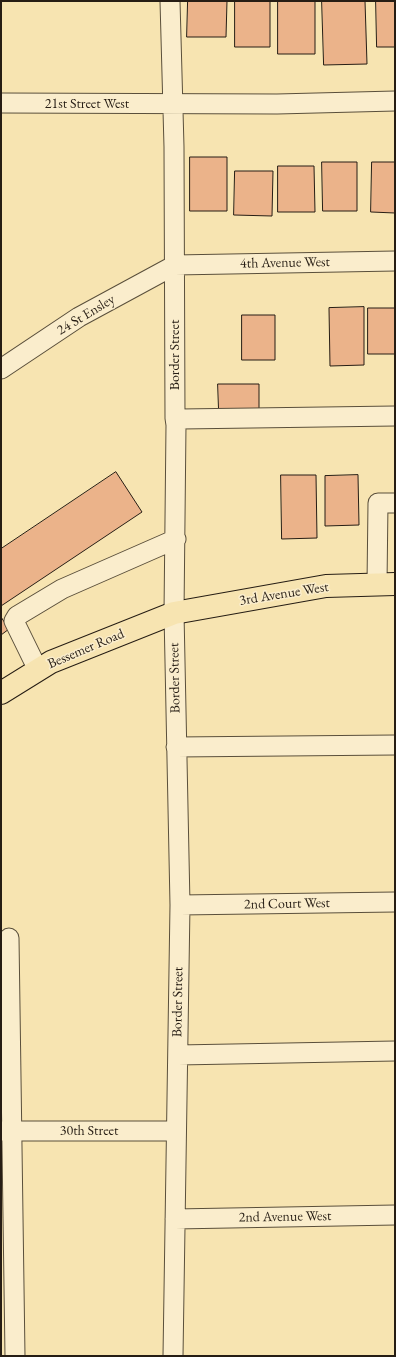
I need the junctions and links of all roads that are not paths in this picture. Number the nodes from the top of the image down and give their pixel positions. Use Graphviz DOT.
graph roads {
  1 [pos="170,1"];
  2 [pos="395,101"];
  3 [pos="1,103"];
  4 [pos="173,104"];
  5 [pos="395,261"];
  6 [pos="175,265"];
  7 [pos="1,370"];
  8 [pos="395,416"];
  9 [pos="175,418"];
  10 [pos="395,503"];
  11 [pos="176,539"];
  12 [pos="386,584"];
  13 [pos="174,613"];
  14 [pos="38,670"];
  15 [pos="1,692"];
  16 [pos="395,745"];
  17 [pos="176,747"];
  18 [pos="395,902"];
  19 [pos="180,905"];
  20 [pos="9,938"];
  21 [pos="395,1052"];
  22 [pos="178,1055"];
  23 [pos="6,1131"];
  24 [pos="176,1131"];
  25 [pos="395,1215"];
  26 [pos="175,1219"];
  27 [pos="15,1356"];
  28 [pos="173,1356"];
  1 -- 4 [label="street, Border Street"];
  2 -- 4 [label="street, 21st Street West"];
  3 -- 4 [label="street, 21st Street West"];
  4 -- 6 [label="street, Border Street"];
  5 -- 6 [label="street, 4th Avenue West"];
  6 -- 7 [label="street, 24 St Ensley"];
  6 -- 9 [label="street, Border Street"];
  8 -- 9 [label="street"];
  9 -- 11 [label="street, Border Street"];
  10 -- 12 [label="street"];
  11 -- 13 [label="street, Border Street"];
  11 -- 14 [label="street"];
  12 -- 13 [label="main road, 3rd Avenue West"];
  13 -- 14 [label="main road, Bessemer Road"];
  13 -- 17 [label="street, Border Street"];
  14 -- 15 [label="main road, Bessemer Road"];
  16 -- 17 [label="street"];
  17 -- 19 [label="street, Border Street"];
  18 -- 19 [label="street, 2nd Court West"];
  19 -- 22 [label="street, Border Street"];
  20 -- 23 [label="street"];
  21 -- 22 [label="street"];
  22 -- 24 [label="street, Border Street"];
  23 -- 24 [label="street, 30th Street"];
  23 -- 27 [label="street"];
  24 -- 26 [label="street, Border Street"];
  25 -- 26 [label="street, 2nd Avenue West"];
  26 -- 28 [label="street, Border Street"];
}
